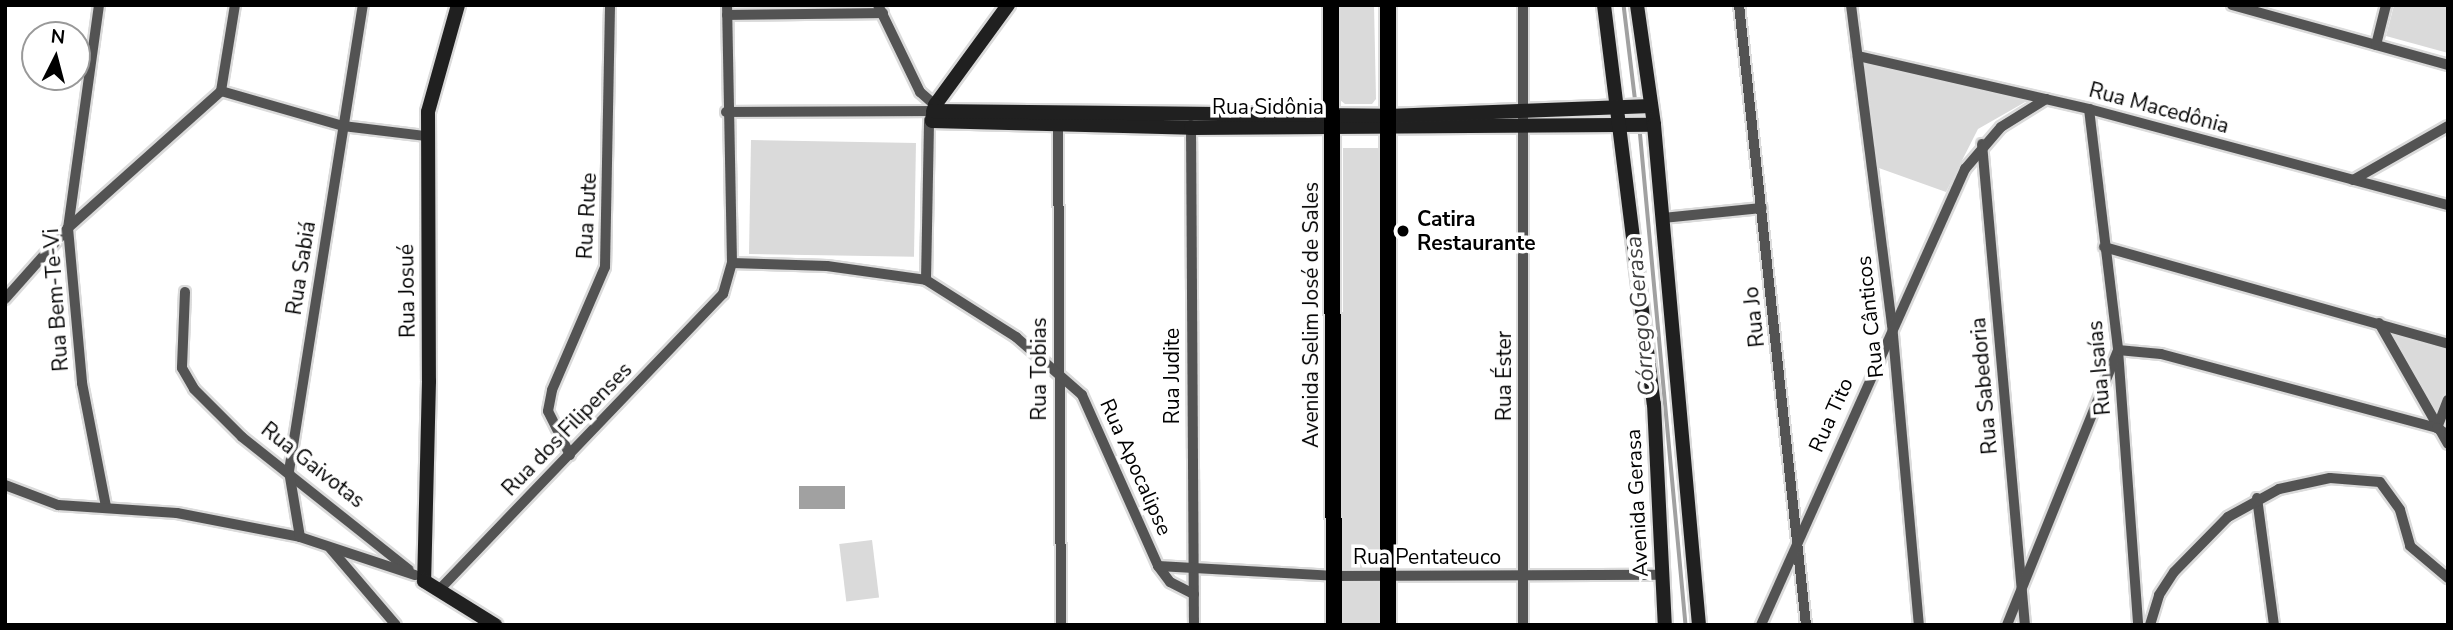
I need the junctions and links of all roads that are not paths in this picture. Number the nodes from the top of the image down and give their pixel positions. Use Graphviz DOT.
graph roads {
  1 [pos="99,5"];
  2 [pos="235,5"];
  3 [pos="363,5"];
  4 [pos="458,5"];
  5 [pos="610,5"];
  6 [pos="1008,5"];
  7 [pos="1331,5"];
  8 [pos="1388,5"];
  9 [pos="1523,5"];
  10 [pos="1604,5"];
  11 [pos="1637,5"];
  12 [pos="1739,5"];
  13 [pos="1851,5"];
  14 [pos="2232,5"];
  15 [pos="2386,5"];
  16 [pos="880,9"];
  17 [pos="727,10"];
  18 [pos="820,10"];
  19 [pos="2376,45"];
  20 [pos="1858,56"];
  21 [pos="2448,65"];
  22 [pos="221,91"];
  23 [pos="2046,99"];
  24 [pos="1647,107"];
  25 [pos="1621,108"];
  26 [pos="2089,109"];
  27 [pos="726,112"];
  28 [pos="930,113"];
  29 [pos="1523,113"];
  30 [pos="1058,119"];
  31 [pos="1191,121"];
  32 [pos="1332,121"];
  33 [pos="1388,122"];
  34 [pos="343,126"];
  35 [pos="1623,126"];
  36 [pos="1649,126"];
  37 [pos="2448,126"];
  38 [pos="1523,128"];
  39 [pos="426,136"];
  40 [pos="1982,144"];
  41 [pos="2353,180"];
  42 [pos="2448,205"];
  43 [pos="1761,208"];
  44 [pos="1663,218"];
  45 [pos="68,228"];
  46 [pos="2104,247"];
  47 [pos="732,263"];
  48 [pos="926,280"];
  49 [pos="185,292"];
  50 [pos="5,299"];
  51 [pos="2379,323"];
  52 [pos="1892,324"];
  53 [pos="2448,344"];
  54 [pos="2118,350"];
  55 [pos="1058,371"];
  56 [pos="2448,400"];
  57 [pos="2437,428"];
  58 [pos="2448,435"];
  59 [pos="2448,444"];
  60 [pos="570,455"];
  61 [pos="289,471"];
  62 [pos="5,485"];
  63 [pos="2257,498"];
  64 [pos="106,507"];
  65 [pos="300,537"];
  66 [pos="1797,538"];
  67 [pos="329,547"];
  68 [pos="1158,566"];
  69 [pos="1193,569"];
  70 [pos="1388,575"];
  71 [pos="1662,575"];
  72 [pos="1335,576"];
  73 [pos="1523,576"];
  74 [pos="419,578"];
  75 [pos="2448,578"];
  76 [pos="438,591"];
  77 [pos="2021,591"];
  78 [pos="1194,594"];
  79 [pos="1061,611"];
  80 [pos="396,625"];
  81 [pos="495,625"];
  82 [pos="1061,625"];
  83 [pos="1068,625"];
  84 [pos="1194,625"];
  85 [pos="1334,625"];
  86 [pos="1388,625"];
  87 [pos="1523,625"];
  88 [pos="1664,625"];
  89 [pos="1699,625"];
  90 [pos="1761,625"];
  91 [pos="1806,625"];
  92 [pos="1919,625"];
  93 [pos="2007,625"];
  94 [pos="2025,625"];
  95 [pos="2138,625"];
  96 [pos="2150,625"];
  97 [pos="2274,625"];
  1 -- 45 [label="street, Rua Bem-Te-Vi"];
  2 -- 22 [label="street"];
  3 -- 34 [label="street, Rua Sabiá"];
  4 -- 39 [label="street, Rua Josué"];
  5 -- 60 [label="street, Rua Rute"];
  6 -- 28 [label="street"];
  7 -- 32 [label="main road, Avenida Selim José de Sales"];
  8 -- 33 [label="main road"];
  9 -- 29 [label="street, Rua Éster"];
  10 -- 25 [label="street, Avenida Gerasa"];
  11 -- 24 [label="street"];
  12 -- 43 [label="street, Rua Jo"];
  13 -- 20 [label="street, Rua Cânticos"];
  14 -- 19 [label="street"];
  15 -- 19 [label="street"];
  16 -- 18 [label="street"];
  16 -- 28 [label="street"];
  17 -- 18 [label="street"];
  17 -- 27 [label="street"];
  19 -- 21 [label="street"];
  20 -- 23 [label="street, Rua Macedônia"];
  20 -- 52 [label="street, Rua Cânticos"];
  22 -- 34 [label="street"];
  22 -- 45 [label="street"];
  23 -- 26 [label="street, Rua Macedônia"];
  23 -- 40 [label="street, Rua Tito"];
  24 -- 25 [label="street, Rua Sidônia"];
  24 -- 36 [label="street"];
  25 -- 29 [label="street, Rua Sidônia"];
  25 -- 35 [label="street, Avenida Gerasa"];
  26 -- 41 [label="street, Rua Macedônia"];
  26 -- 46 [label="street, Rua Isaías"];
  27 -- 28 [label="street, Rua Sidônia"];
  27 -- 47 [label="street"];
  28 -- 30 [label="street, Rua Sidônia"];
  28 -- 48 [label="street"];
  29 -- 33 [label="street, Rua Sidônia"];
  29 -- 38 [label="street, Rua Éster"];
  30 -- 31 [label="street, Rua Sidônia"];
  30 -- 55 [label="street, Rua Tobias"];
  31 -- 32 [label="street, Rua Sidônia"];
  31 -- 69 [label="street, Rua Judite"];
  32 -- 33 [label="street, Rua Sidônia"];
  32 -- 72 [label="main road, Avenida Selim José de Sales"];
  33 -- 38 [label="street, Rua Sidônia"];
  33 -- 70 [label="main road"];
  34 -- 39 [label="street"];
  34 -- 61 [label="street, Rua Sabiá"];
  35 -- 36 [label="street, Rua Sidônia"];
  35 -- 38 [label="street, Rua Sidônia"];
  35 -- 71 [label="street, Avenida Gerasa"];
  36 -- 44 [label="street"];
  37 -- 41 [label="street"];
  38 -- 73 [label="street, Rua Éster"];
  39 -- 74 [label="street, Rua Josué"];
  40 -- 52 [label="street, Rua Tito"];
  40 -- 77 [label="street, Rua Sabedoria"];
  41 -- 42 [label="street, Rua Macedônia"];
  43 -- 44 [label="street"];
  43 -- 66 [label="street, Rua Jo"];
  44 -- 89 [label="street"];
  45 -- 50 [label="street"];
  45 -- 64 [label="street, Rua Bem-Te-Vi"];
  46 -- 51 [label="street"];
  46 -- 54 [label="street, Rua Isaías"];
  47 -- 48 [label="street, Rua Apocalipse"];
  47 -- 60 [label="street, Rua dos Filipenses"];
  48 -- 55 [label="street, Rua Apocalipse"];
  49 -- 61 [label="street, Rua Gaivotas"];
  51 -- 53 [label="street"];
  51 -- 57 [label="street"];
  52 -- 66 [label="street, Rua Tito"];
  52 -- 92 [label="street, Rua Cânticos"];
  54 -- 57 [label="street"];
  54 -- 77 [label="street"];
  54 -- 95 [label="street, Rua Isaías"];
  55 -- 68 [label="street, Rua Apocalipse"];
  55 -- 79 [label="street, Rua Tobias"];
  56 -- 57 [label="street"];
  57 -- 58 [label="street"];
  57 -- 59 [label="street"];
  60 -- 76 [label="street, Rua dos Filipenses"];
  61 -- 65 [label="street, Rua Sabiá"];
  61 -- 74 [label="street, Rua Gaivotas"];
  62 -- 64 [label="street"];
  63 -- 75 [label="street"];
  63 -- 96 [label="street"];
  63 -- 97 [label="street"];
  64 -- 65 [label="street"];
  65 -- 67 [label="street"];
  66 -- 90 [label="street, Rua Tito"];
  66 -- 91 [label="street, Rua Jo"];
  67 -- 74 [label="street"];
  67 -- 80 [label="street"];
  68 -- 69 [label="street, Rua Apocalipse"];
  68 -- 78 [label="street, Rua Apocalipse"];
  69 -- 72 [label="street, Rua Pentateuco"];
  69 -- 78 [label="street, Rua Judite"];
  70 -- 72 [label="street, Rua Pentateuco"];
  70 -- 73 [label="street, Rua Pentateuco"];
  70 -- 86 [label="main road"];
  71 -- 73 [label="street, Rua Pentateuco"];
  71 -- 88 [label="street, Avenida Gerasa"];
  72 -- 85 [label="main road, Avenida Selim José de Sales"];
  73 -- 87 [label="street, Rua Éster"];
  74 -- 76 [label="street, Rua Gaivotas"];
  76 -- 81 [label="street, Rua Gaivotas"];
  77 -- 93 [label="street"];
  77 -- 94 [label="street, Rua Sabedoria"];
  78 -- 84 [label="street, Rua Judite"];
  79 -- 82 [label="street, Rua Tobias"];
  79 -- 83 [label="street"];
}
